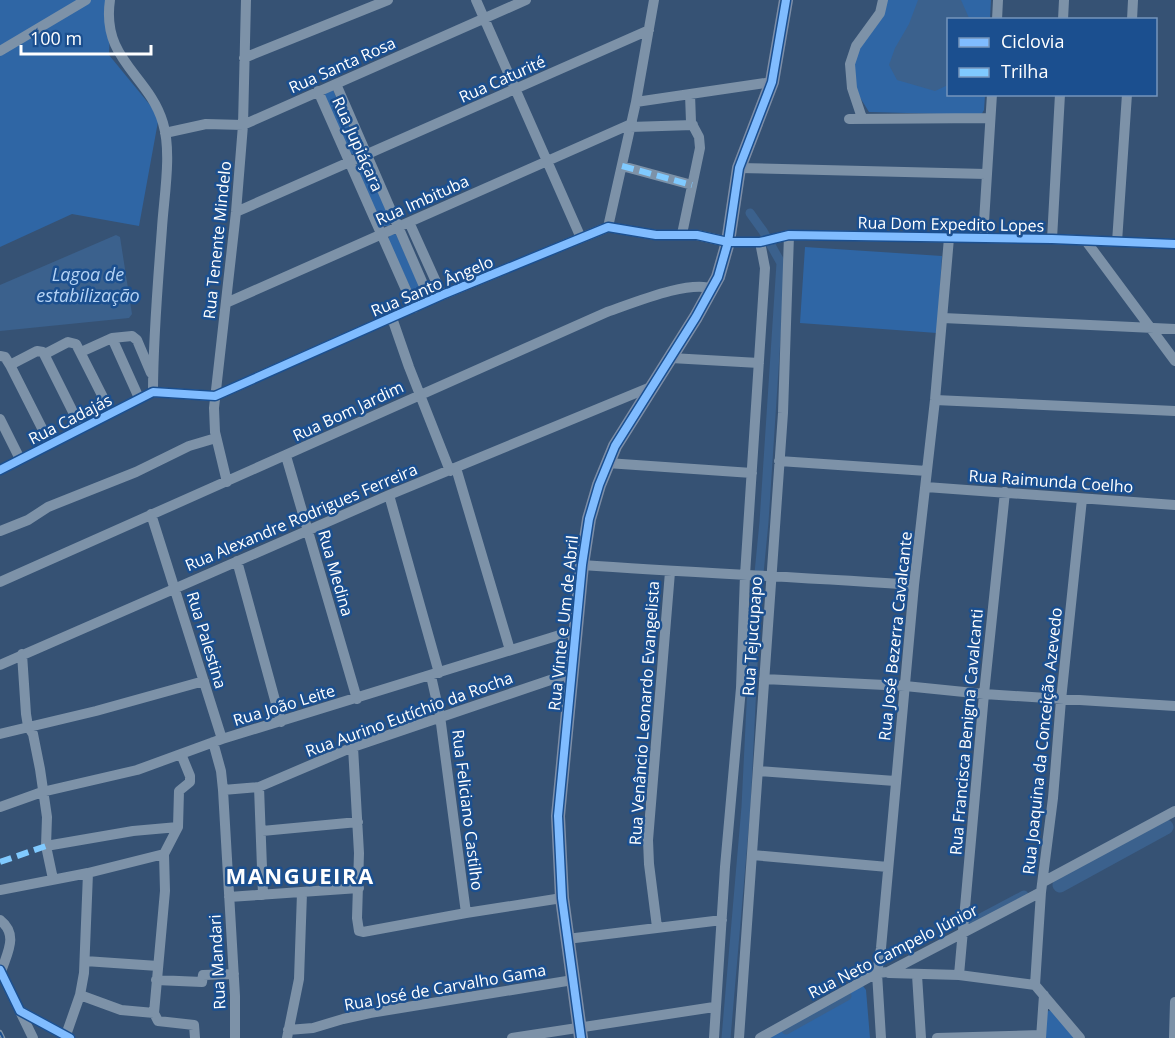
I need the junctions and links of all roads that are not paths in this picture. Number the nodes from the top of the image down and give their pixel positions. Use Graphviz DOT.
graph roads {
  1 [pos="86,0"];
  2 [pos="110,0"];
  3 [pos="246,0"];
  4 [pos="388,0"];
  5 [pos="476,0"];
  6 [pos="526,0"];
  7 [pos="654,0"];
  8 [pos="786,0"];
  9 [pos="883,0"];
  10 [pos="998,0"];
  11 [pos="1064,0"];
  12 [pos="1133,0"];
  13 [pos="483,18"];
  14 [pos="997,18"];
  15 [pos="1063,18"];
  16 [pos="1132,18"];
  17 [pos="649,30"];
  18 [pos="0,51"];
  19 [pos="244,58"];
  20 [pos="772,82"];
  21 [pos="336,84"];
  22 [pos="515,90"];
  23 [pos="318,91"];
  24 [pos="690,94"];
  25 [pos="992,96"];
  26 [pos="1060,96"];
  27 [pos="1127,96"];
  28 [pos="636,102"];
  29 [pos="849,118"];
  30 [pos="862,118"];
  31 [pos="990,118"];
  32 [pos="243,125"];
  33 [pos="631,125"];
  34 [pos="693,125"];
  35 [pos="165,133"];
  36 [pos="367,155"];
  37 [pos="547,161"];
  38 [pos="350,163"];
  39 [pos="622,166"];
  40 [pos="739,168"];
  41 [pos="986,174"];
  42 [pos="692,185"];
  43 [pos="236,212"];
  44 [pos="409,222"];
  45 [pos="398,227"];
  46 [pos="608,227"];
  47 [pos="382,234"];
  48 [pos="682,234"];
  49 [pos="783,236"];
  50 [pos="581,238"];
  51 [pos="949,238"];
  52 [pos="983,238"];
  53 [pos="1052,239"];
  54 [pos="762,241"];
  55 [pos="1086,241"];
  56 [pos="728,242"];
  57 [pos="1117,242"];
  58 [pos="1175,244"];
  59 [pos="713,289"];
  60 [pos="442,295"];
  61 [pos="430,300"];
  62 [pos="226,303"];
  63 [pos="414,308"];
  64 [pos="392,318"];
  65 [pos="943,318"];
  66 [pos="1151,328"];
  67 [pos="1175,329"];
  68 [pos="112,338"];
  69 [pos="81,352"];
  70 [pos="43,353"];
  71 [pos="0,356"];
  72 [pos="671,358"];
  73 [pos="1175,361"];
  74 [pos="759,363"];
  75 [pos="10,364"];
  76 [pos="153,376"];
  77 [pos="653,386"];
  78 [pos="153,392"];
  79 [pos="420,394"];
  80 [pos="215,396"];
  81 [pos="139,398"];
  82 [pos="935,400"];
  83 [pos="616,401"];
  84 [pos="1175,411"];
  85 [pos="111,413"];
  86 [pos="0,419"];
  87 [pos="631,419"];
  88 [pos="81,428"];
  89 [pos="216,438"];
  90 [pos="50,444"];
  91 [pos="286,456"];
  92 [pos="20,459"];
  93 [pos="779,461"];
  94 [pos="607,463"];
  95 [pos="453,469"];
  96 [pos="0,470"];
  97 [pos="927,471"];
  98 [pos="752,473"];
  99 [pos="227,482"];
  100 [pos="926,487"];
  101 [pos="1005,492"];
  102 [pos="389,495"];
  103 [pos="1082,499"];
  104 [pos="1175,505"];
  105 [pos="151,514"];
  106 [pos="309,530"];
  107 [pos="0,531"];
  108 [pos="237,561"];
  109 [pos="582,565"];
  110 [pos="670,572"];
  111 [pos="748,575"];
  112 [pos="769,576"];
  113 [pos="0,582"];
  114 [pos="914,585"];
  115 [pos="175,587"];
  116 [pos="576,630"];
  117 [pos="510,650"];
  118 [pos="22,654"];
  119 [pos="0,665"];
  120 [pos="435,674"];
  121 [pos="571,674"];
  122 [pos="764,679"];
  123 [pos="204,681"];
  124 [pos="905,686"];
  125 [pos="984,694"];
  126 [pos="357,699"];
  127 [pos="1061,700"];
  128 [pos="1175,706"];
  129 [pos="440,716"];
  130 [pos="280,722"];
  131 [pos="28,726"];
  132 [pos="0,734"];
  133 [pos="218,741"];
  134 [pos="353,747"];
  135 [pos="181,754"];
  136 [pos="758,771"];
  137 [pos="896,781"];
  138 [pos="259,788"];
  139 [pos="223,790"];
  140 [pos="42,792"];
  141 [pos="0,807"];
  142 [pos="1175,811"];
  143 [pos="358,822"];
  144 [pos="178,827"];
  145 [pos="261,831"];
  146 [pos="46,846"];
  147 [pos="164,854"];
  148 [pos="752,855"];
  149 [pos="888,867"];
  150 [pos="88,873"];
  151 [pos="53,879"];
  152 [pos="1042,887"];
  153 [pos="359,888"];
  154 [pos="0,890"];
  155 [pos="302,893"];
  156 [pos="263,895"];
  157 [pos="229,897"];
  158 [pos="562,898"];
  159 [pos="466,913"];
  160 [pos="0,920"];
  161 [pos="722,920"];
  162 [pos="657,927"];
  163 [pos="962,933"];
  164 [pos="567,939"];
  165 [pos="85,961"];
  166 [pos="158,966"];
  167 [pos="0,971"];
  168 [pos="882,973"];
  169 [pos="234,974"];
  170 [pos="917,975"];
  171 [pos="959,975"];
  172 [pos="156,980"];
  173 [pos="573,980"];
  174 [pos="1035,985"];
  175 [pos="80,995"];
  176 [pos="1044,995"];
  177 [pos="1175,1002"];
  178 [pos="714,1007"];
  179 [pos="20,1011"];
  180 [pos="155,1015"];
  181 [pos="287,1034"];
  182 [pos="580,1034"];
  183 [pos="68,1037"];
  184 [pos="1041,1037"];
  185 [pos="33,1038"];
  186 [pos="195,1038"];
  187 [pos="235,1038"];
  188 [pos="512,1038"];
  189 [pos="714,1038"];
  190 [pos="739,1038"];
  191 [pos="760,1038"];
  192 [pos="881,1038"];
  193 [pos="921,1038"];
  194 [pos="937,1038"];
  195 [pos="1080,1038"];
  196 [pos="1174,1038"];
  1 -- 18 [label="street"];
  2 -- 35 [label="street"];
  3 -- 19 [label="street, Rua Tenente Mindelo"];
  4 -- 19 [label="street"];
  5 -- 13 [label="street"];
  6 -- 13 [label="street, Rua Santa Rosa"];
  7 -- 17 [label="street"];
  8 -- 20 [label="main road, Rua Vinte e Um de Abril"];
  9 -- 30 [label="street"];
  10 -- 14 [label="street"];
  11 -- 15 [label="street"];
  12 -- 16 [label="street"];
  13 -- 21 [label="street, Rua Santa Rosa"];
  13 -- 22 [label="street"];
  17 -- 22 [label="street, Rua Caturité"];
  17 -- 28 [label="street"];
  19 -- 32 [label="street, Rua Tenente Mindelo"];
  20 -- 24 [label="street"];
  20 -- 40 [label="main road, Rua Vinte e Um de Abril"];
  21 -- 23 [label="street, Rua Santa Rosa"];
  21 -- 36 [label="street, Rua Jupiáçara"];
  22 -- 36 [label="street, Rua Caturité"];
  22 -- 37 [label="street"];
  23 -- 32 [label="street, Rua Santa Rosa"];
  23 -- 38 [label="street, Rua Jupiáçara"];
  24 -- 28 [label="street"];
  24 -- 34 [label="street"];
  25 -- 31 [label="street"];
  26 -- 53 [label="street"];
  27 -- 57 [label="street"];
  28 -- 33 [label="street"];
  29 -- 30 [label="street"];
  30 -- 31 [label="street"];
  31 -- 41 [label="street"];
  32 -- 35 [label="street, Rua Santa Rosa"];
  32 -- 43 [label="street, Rua Tenente Mindelo"];
  33 -- 34 [label="street"];
  33 -- 37 [label="street, Rua Imbituba"];
  33 -- 39 [label="street"];
  34 -- 42 [label="street"];
  35 -- 76 [label="street"];
  36 -- 38 [label="street, Rua Caturité"];
  36 -- 45 [label="street, Rua Jupiáçara"];
  37 -- 44 [label="street, Rua Imbituba"];
  37 -- 50 [label="street"];
  38 -- 43 [label="street"];
  38 -- 47 [label="street, Rua Jupiáçara"];
  39 -- 42 [label="street"];
  39 -- 46 [label="street"];
  40 -- 41 [label="street"];
  40 -- 56 [label="main road, Rua Vinte e Um de Abril"];
  41 -- 52 [label="street"];
  42 -- 48 [label="street"];
  43 -- 62 [label="street, Rua Tenente Mindelo"];
  44 -- 45 [label="street, Rua Imbituba"];
  44 -- 60 [label="street"];
  45 -- 47 [label="street, Rua Imbituba"];
  45 -- 61 [label="street, Rua Jupiáçara"];
  46 -- 48 [label="street"];
  46 -- 50 [label="street, Rua Santo Ângelo"];
  47 -- 62 [label="street, Rua Imbituba"];
  47 -- 63 [label="street, Rua Jupiáçara"];
  48 -- 56 [label="street"];
  49 -- 51 [label="street, Rua Dom Expedito Lopes"];
  49 -- 54 [label="street, Rua Dom Expedito Lopes"];
  49 -- 93 [label="street, Rua Tejucupapo"];
  50 -- 60 [label="street, Rua Santo Ângelo"];
  51 -- 52 [label="street, Rua Dom Expedito Lopes"];
  51 -- 65 [label="street, Rua José Bezerra Cavalcante"];
  52 -- 53 [label="street, Rua Dom Expedito Lopes"];
  53 -- 55 [label="street, Rua Dom Expedito Lopes"];
  54 -- 56 [label="street, Rua Dom Expedito Lopes"];
  54 -- 74 [label="street, Rua Tejucupapo"];
  55 -- 57 [label="street, Rua Dom Expedito Lopes"];
  55 -- 66 [label="street"];
  56 -- 59 [label="main road, Rua Vinte e Um de Abril"];
  57 -- 58 [label="street, Rua Dom Expedito Lopes"];
  59 -- 72 [label="main road, Rua Vinte e Um de Abril"];
  59 -- 79 [label="street, Rua Bom Jardim"];
  60 -- 61 [label="street, Rua Santo Ângelo"];
  61 -- 63 [label="street, Rua Santo Ângelo"];
  62 -- 80 [label="street, Rua Tenente Mindelo"];
  63 -- 64 [label="street, Rua Santo Ângelo"];
  64 -- 79 [label="street"];
  64 -- 80 [label="street, Rua Santo Ângelo"];
  65 -- 66 [label="street"];
  65 -- 82 [label="street, Rua José Bezerra Cavalcante"];
  66 -- 67 [label="street"];
  66 -- 73 [label="street"];
  68 -- 69 [label="street"];
  68 -- 76 [label="street"];
  68 -- 81 [label="street"];
  69 -- 70 [label="street"];
  69 -- 85 [label="street"];
  70 -- 75 [label="street"];
  70 -- 88 [label="street"];
  71 -- 75 [label="street"];
  72 -- 74 [label="street"];
  72 -- 77 [label="main road, Rua Vinte e Um de Abril"];
  74 -- 98 [label="street, Rua Tejucupapo"];
  75 -- 90 [label="street"];
  76 -- 78 [label="street"];
  77 -- 83 [label="street, Rua Alexandre Rodrigues Ferreira"];
  77 -- 87 [label="main road, Rua Vinte e Um de Abril"];
  78 -- 80 [label="street, Rua Santo Ângelo"];
  78 -- 81 [label="street, Rua Cadajás"];
  79 -- 91 [label="street, Rua Bom Jardim"];
  79 -- 95 [label="street"];
  80 -- 89 [label="street, Rua Tenente Mindelo"];
  81 -- 85 [label="street, Rua Cadajás"];
  82 -- 84 [label="street"];
  82 -- 97 [label="street, Rua José Bezerra Cavalcante"];
  83 -- 87 [label="street"];
  83 -- 95 [label="street, Rua Alexandre Rodrigues Ferreira"];
  85 -- 88 [label="street, Rua Cadajás"];
  86 -- 92 [label="street"];
  87 -- 94 [label="main road, Rua Vinte e Um de Abril"];
  88 -- 90 [label="street, Rua Cadajás"];
  89 -- 99 [label="street, Rua Tenente Mindelo"];
  89 -- 107 [label="street"];
  90 -- 92 [label="street, Rua Cadajás"];
  91 -- 99 [label="street, Rua Bom Jardim"];
  91 -- 106 [label="street, Rua Medina"];
  92 -- 96 [label="street, Rua Cadajás"];
  93 -- 97 [label="street"];
  93 -- 112 [label="street, Rua Tejucupapo"];
  94 -- 98 [label="street"];
  94 -- 109 [label="main road, Rua Vinte e Um de Abril"];
  95 -- 102 [label="street, Rua Alexandre Rodrigues Ferreira"];
  95 -- 117 [label="street"];
  97 -- 100 [label="street, Rua José Bezerra Cavalcante"];
  98 -- 111 [label="street, Rua Tejucupapo"];
  99 -- 105 [label="street, Rua Bom Jardim"];
  100 -- 101 [label="street, Rua Raimunda Coelho"];
  100 -- 114 [label="street, Rua José Bezerra Cavalcante"];
  101 -- 103 [label="street, Rua Raimunda Coelho"];
  101 -- 125 [label="street, Rua Francisca Benigna Cavalcanti"];
  102 -- 106 [label="street, Rua Alexandre Rodrigues Ferreira"];
  102 -- 120 [label="street, Rua Feliciano Castilho"];
  103 -- 104 [label="street, Rua Raimunda Coelho"];
  103 -- 127 [label="street, Rua Joaquina da Conceição Azevedo"];
  105 -- 113 [label="street, Rua Bom Jardim"];
  105 -- 115 [label="street, Rua Palestina"];
  106 -- 108 [label="street, Rua Alexandre Rodrigues Ferreira"];
  106 -- 126 [label="street, Rua Medina"];
  108 -- 115 [label="street, Rua Alexandre Rodrigues Ferreira"];
  108 -- 130 [label="street"];
  109 -- 110 [label="street"];
  109 -- 116 [label="main road, Rua Vinte e Um de Abril"];
  110 -- 111 [label="street"];
  110 -- 162 [label="street, Rua Venâncio Leonardo Evangelista"];
  111 -- 112 [label="street"];
  111 -- 161 [label="street, Rua Tejucupapo"];
  112 -- 114 [label="street"];
  112 -- 122 [label="street, Rua Tejucupapo"];
  114 -- 124 [label="street, Rua José Bezerra Cavalcante"];
  115 -- 118 [label="street, Rua Alexandre Rodrigues Ferreira"];
  115 -- 123 [label="street, Rua Palestina"];
  116 -- 117 [label="street, Rua João Leite"];
  116 -- 121 [label="main road, Rua Vinte e Um de Abril"];
  117 -- 120 [label="street, Rua João Leite"];
  118 -- 119 [label="street, Rua Alexandre Rodrigues Ferreira"];
  118 -- 131 [label="street"];
  120 -- 126 [label="street, Rua João Leite"];
  120 -- 129 [label="street, Rua Feliciano Castilho"];
  121 -- 129 [label="street, Rua Aurino Eutíchio da Rocha"];
  121 -- 158 [label="main road, Rua Vinte e Um de Abril"];
  122 -- 124 [label="street"];
  122 -- 136 [label="street, Rua Tejucupapo"];
  123 -- 131 [label="street"];
  123 -- 133 [label="street, Rua Palestina"];
  124 -- 125 [label="street"];
  124 -- 137 [label="street, Rua José Bezerra Cavalcante"];
  125 -- 127 [label="street"];
  125 -- 163 [label="street, Rua Francisca Benigna Cavalcanti"];
  126 -- 130 [label="street, Rua João Leite"];
  127 -- 128 [label="street"];
  127 -- 152 [label="street, Rua Joaquina da Conceição Azevedo"];
  129 -- 134 [label="street, Rua Aurino Eutíchio da Rocha"];
  129 -- 159 [label="street, Rua Feliciano Castilho"];
  130 -- 133 [label="street, Rua João Leite"];
  131 -- 132 [label="street"];
  131 -- 140 [label="street"];
  133 -- 135 [label="street, Rua João Leite"];
  133 -- 139 [label="street, Rua Mandari"];
  134 -- 138 [label="street, Rua Aurino Eutíchio da Rocha"];
  134 -- 143 [label="street"];
  135 -- 140 [label="street, Rua João Leite"];
  135 -- 144 [label="street"];
  136 -- 137 [label="street"];
  136 -- 148 [label="street, Rua Tejucupapo"];
  137 -- 149 [label="street, Rua José Bezerra Cavalcante"];
  138 -- 139 [label="street, Rua Aurino Eutíchio da Rocha"];
  138 -- 145 [label="street"];
  139 -- 157 [label="street, Rua Mandari"];
  140 -- 141 [label="street, Rua João Leite"];
  140 -- 146 [label="street"];
  142 -- 152 [label="street, Rua Neto Campelo Júnior"];
  143 -- 145 [label="street"];
  143 -- 153 [label="street"];
  144 -- 146 [label="street"];
  144 -- 147 [label="street"];
  145 -- 156 [label="street"];
  146 -- 151 [label="street"];
  147 -- 150 [label="street"];
  147 -- 166 [label="street"];
  148 -- 149 [label="street"];
  148 -- 190 [label="street, Rua Tejucupapo"];
  149 -- 168 [label="street, Rua José Bezerra Cavalcante"];
  150 -- 151 [label="street"];
  150 -- 165 [label="street"];
  151 -- 154 [label="street"];
  152 -- 163 [label="street, Rua Neto Campelo Júnior"];
  152 -- 174 [label="street, Rua Joaquina da Conceição Azevedo"];
  153 -- 155 [label="street"];
  153 -- 159 [label="street"];
  155 -- 156 [label="street"];
  155 -- 181 [label="street"];
  156 -- 157 [label="street"];
  157 -- 169 [label="street, Rua Mandari"];
  158 -- 159 [label="street"];
  158 -- 164 [label="main road, Rua Vinte e Um de Abril"];
  160 -- 167 [label="street"];
  161 -- 162 [label="street"];
  161 -- 178 [label="street, Rua Tejucupapo"];
  162 -- 164 [label="street"];
  163 -- 168 [label="street, Rua Neto Campelo Júnior"];
  163 -- 171 [label="street, Rua Francisca Benigna Cavalcanti"];
  164 -- 173 [label="main road, Rua Vinte e Um de Abril"];
  165 -- 166 [label="street"];
  165 -- 175 [label="street"];
  166 -- 172 [label="street"];
  167 -- 179 [label="street"];
  168 -- 170 [label="street"];
  168 -- 191 [label="street, Rua Neto Campelo Júnior"];
  168 -- 192 [label="street, Rua José Bezerra Cavalcante"];
  169 -- 172 [label="street"];
  169 -- 187 [label="street, Rua Mandari"];
  170 -- 171 [label="street"];
  170 -- 193 [label="street"];
  171 -- 174 [label="street"];
  172 -- 180 [label="street"];
  173 -- 181 [label="street, Rua José de Carvalho Gama"];
  173 -- 182 [label="main road, Rua Vinte e Um de Abril"];
  174 -- 176 [label="street"];
  175 -- 180 [label="street"];
  175 -- 183 [label="street"];
  176 -- 184 [label="street"];
  176 -- 195 [label="street"];
  177 -- 196 [label="street"];
  178 -- 182 [label="street"];
  178 -- 189 [label="street, Rua Tejucupapo"];
  179 -- 183 [label="street"];
  179 -- 185 [label="street"];
  180 -- 186 [label="street"];
  182 -- 188 [label="street"];
  184 -- 194 [label="street"];
}
